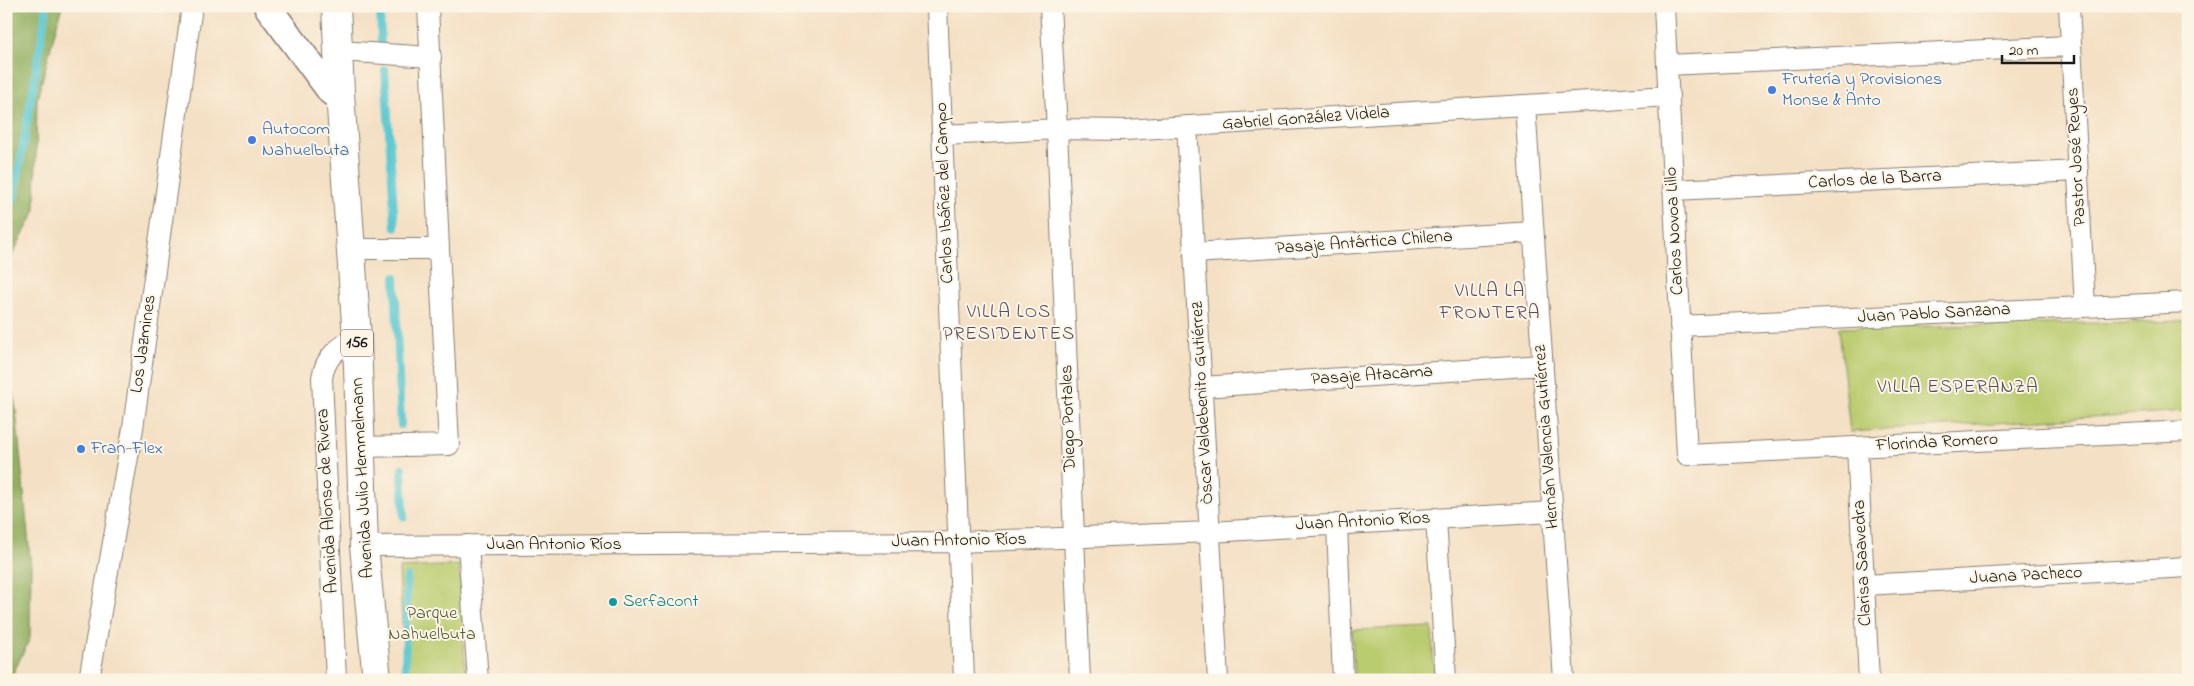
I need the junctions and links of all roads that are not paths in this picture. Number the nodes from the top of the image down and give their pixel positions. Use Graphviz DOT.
graph roads {
  1 [pos="192,6"];
  2 [pos="266,6"];
  3 [pos="336,6"];
  4 [pos="428,6"];
  5 [pos="937,6"];
  6 [pos="1050,6"];
  7 [pos="1664,6"];
  8 [pos="2069,6"];
  9 [pos="2071,46"];
  10 [pos="339,51"];
  11 [pos="431,57"];
  12 [pos="1667,65"];
  13 [pos="340,93"];
  14 [pos="1668,96"];
  15 [pos="1525,105"];
  16 [pos="1187,126"];
  17 [pos="1057,129"];
  18 [pos="944,135"];
  19 [pos="2078,171"];
  20 [pos="1673,190"];
  21 [pos="1534,232"];
  22 [pos="350,249"];
  23 [pos="439,249"];
  24 [pos="1194,254"];
  25 [pos="2188,302"];
  26 [pos="2085,307"];
  27 [pos="1680,326"];
  28 [pos="357,338"];
  29 [pos="1542,365"];
  30 [pos="1202,386"];
  31 [pos="2188,431"];
  32 [pos="362,447"];
  33 [pos="1857,447"];
  34 [pos="1687,455"];
  35 [pos="1553,512"];
  36 [pos="1436,518"];
  37 [pos="1337,524"];
  38 [pos="1210,532"];
  39 [pos="1074,538"];
  40 [pos="958,542"];
  41 [pos="468,545"];
  42 [pos="364,546"];
  43 [pos="2188,567"];
  44 [pos="1864,585"];
  45 [pos="89,680"];
  46 [pos="336,680"];
  47 [pos="378,680"];
  48 [pos="478,680"];
  49 [pos="964,680"];
  50 [pos="1080,680"];
  51 [pos="1218,680"];
  52 [pos="1343,680"];
  53 [pos="1446,680"];
  54 [pos="1564,680"];
  55 [pos="1869,680"];
  1 -- 45 [label="street, Los Jazmines"];
  2 -- 13 [label="street"];
  3 -- 10 [label="highway, Avenida Julio Hemmelmann / 156"];
  4 -- 11 [label="street"];
  5 -- 18 [label="street, Carlos Ibáñez del Campo"];
  6 -- 17 [label="street, Diego Portales"];
  7 -- 12 [label="street, Carlos Novoa Lillo"];
  8 -- 9 [label="street, Pastor José Reyes"];
  9 -- 12 [label="street"];
  9 -- 19 [label="street, Pastor José Reyes"];
  10 -- 11 [label="street"];
  10 -- 13 [label="highway, Avenida Julio Hemmelmann / 156"];
  11 -- 23 [label="street"];
  12 -- 14 [label="street, Carlos Novoa Lillo"];
  13 -- 22 [label="highway, Avenida Julio Hemmelmann / 156"];
  14 -- 15 [label="street, Gabriel González Videla"];
  14 -- 20 [label="street, Carlos Novoa Lillo"];
  15 -- 16 [label="street, Gabriel González Videla"];
  15 -- 21 [label="street, Hernán Valencia Gutiérrez"];
  16 -- 17 [label="street, Gabriel González Videla"];
  16 -- 24 [label="street, Òscar Valdebenito Gutiérrez"];
  17 -- 18 [label="street, Gabriel González Videla"];
  17 -- 39 [label="street, Diego Portales"];
  18 -- 40 [label="street, Carlos Ibáñez del Campo"];
  19 -- 20 [label="street, Carlos de la Barra"];
  19 -- 26 [label="street, Pastor José Reyes"];
  20 -- 27 [label="street, Carlos Novoa Lillo"];
  21 -- 24 [label="street, Pasaje Antártica Chilena"];
  21 -- 29 [label="street, Hernán Valencia Gutiérrez"];
  22 -- 23 [label="street"];
  22 -- 28 [label="highway, Avenida Julio Hemmelmann / 156"];
  23 -- 32 [label="street"];
  24 -- 30 [label="street, Òscar Valdebenito Gutiérrez"];
  25 -- 26 [label="street, Juan Pablo Sanzana"];
  26 -- 27 [label="street, Juan Pablo Sanzana"];
  27 -- 34 [label="street, Carlos Novoa Lillo"];
  28 -- 32 [label="highway, Avenida Julio Hemmelmann / 156"];
  28 -- 46 [label="street, Avenida Alonso de Rivera"];
  29 -- 30 [label="street, Pasaje Atacama"];
  29 -- 35 [label="street, Hernán Valencia Gutiérrez"];
  30 -- 38 [label="street, Òscar Valdebenito Gutiérrez"];
  31 -- 33 [label="street, Florinda Romero"];
  32 -- 42 [label="highway, Avenida Julio Hemmelmann / 156"];
  33 -- 34 [label="street, Florinda Romero"];
  33 -- 44 [label="street, Clarisa Saavedra"];
  35 -- 36 [label="street, Juan Antonio Ríos"];
  35 -- 54 [label="street, Hernán Valencia Gutiérrez"];
  36 -- 37 [label="street, Juan Antonio Ríos"];
  36 -- 53 [label="street"];
  37 -- 38 [label="street, Juan Antonio Ríos"];
  37 -- 52 [label="street"];
  38 -- 39 [label="street, Juan Antonio Ríos"];
  38 -- 51 [label="street, Òscar Valdebenito Gutiérrez"];
  39 -- 40 [label="street, Juan Antonio Ríos"];
  39 -- 50 [label="street, Diego Portales"];
  40 -- 41 [label="street, Juan Antonio Ríos"];
  40 -- 49 [label="street, Carlos Ibáñez del Campo"];
  41 -- 42 [label="street, Juan Antonio Ríos"];
  41 -- 48 [label="street"];
  42 -- 47 [label="highway, Avenida Julio Hemmelmann / 156"];
  43 -- 44 [label="street, Juana Pacheco"];
  44 -- 55 [label="street, Clarisa Saavedra"];
}
